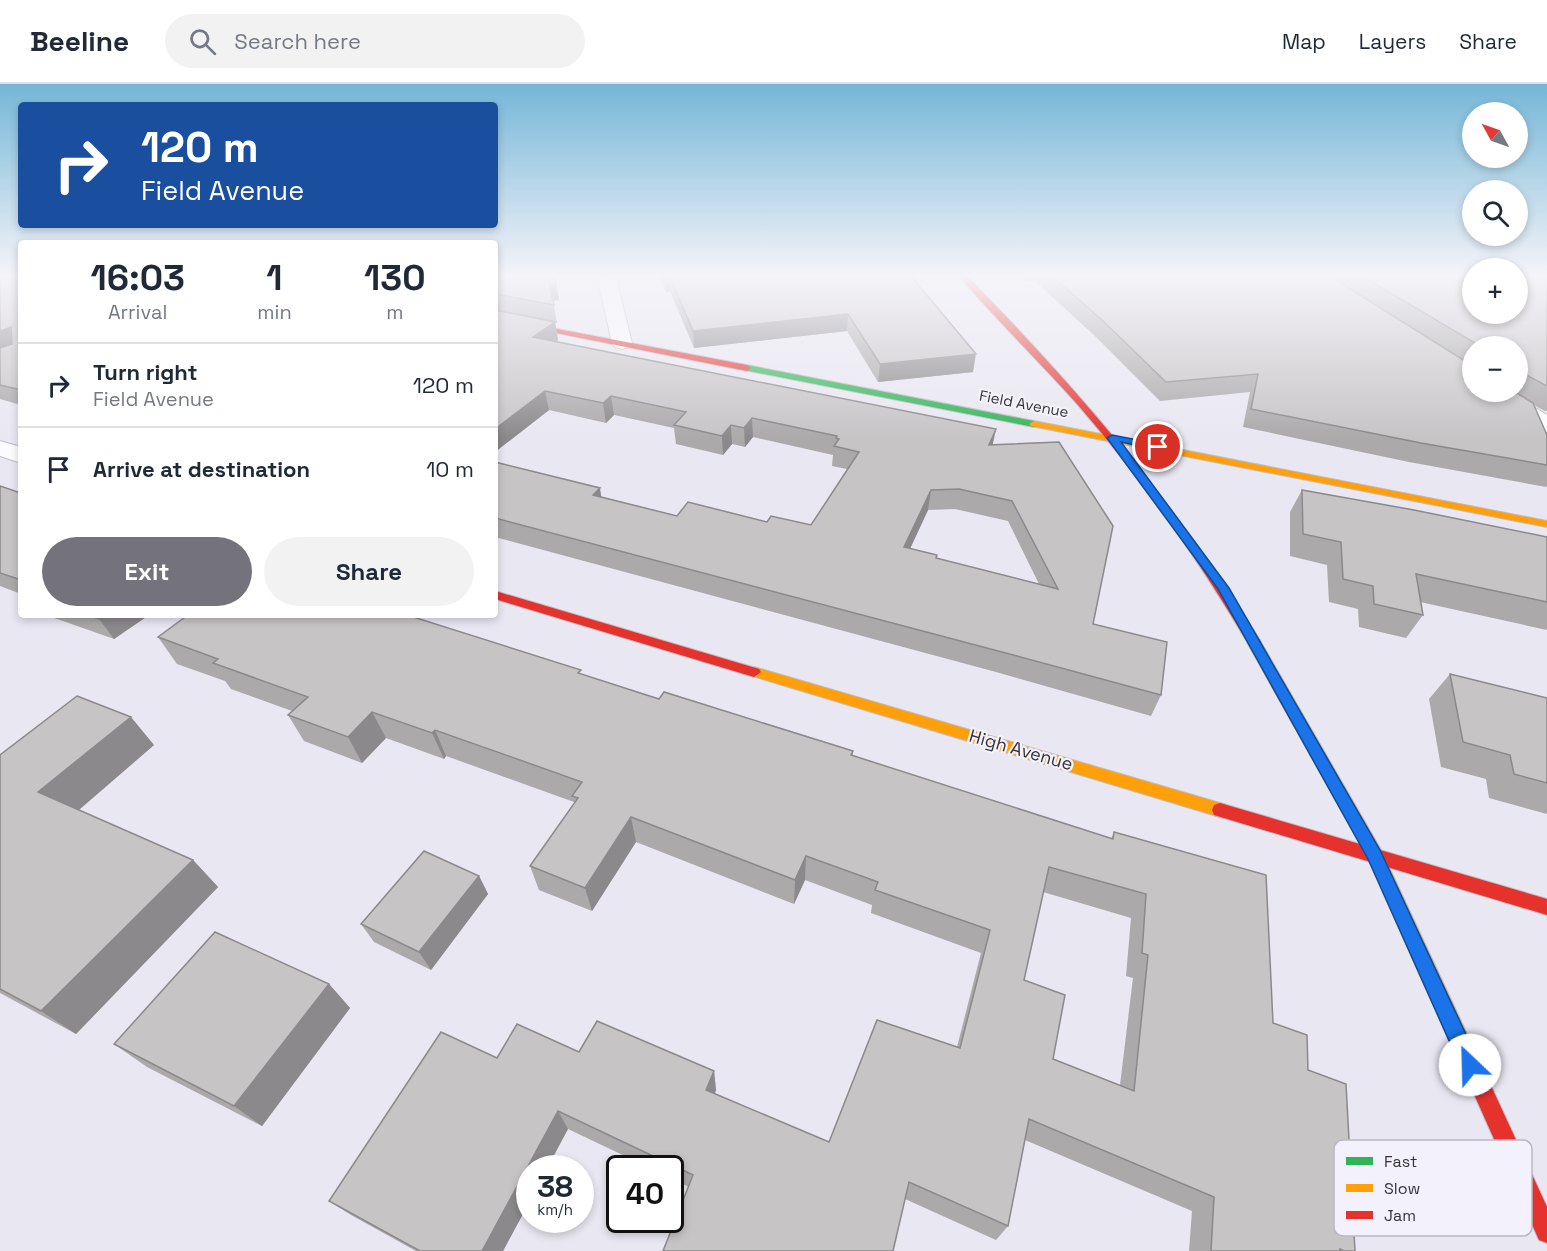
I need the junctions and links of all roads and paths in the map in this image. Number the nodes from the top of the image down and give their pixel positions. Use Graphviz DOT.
graph roads {
  1 [pos="550,329"];
  2 [pos="619,329"];
  3 [pos="1015,329"];
  4 [pos="622,343"];
  5 [pos="1510,402"];
  6 [pos="1547,425"];
  7 [pos="1112,438"];
  8 [pos="0,448"];
  9 [pos="18,453"];
  10 [pos="1547,524"];
  11 [pos="498,596"];
  12 [pos="1375,855"];
  13 [pos="1547,907"];
  14 [pos="1505,1140"];
  15 [pos="1532,1200"];
  16 [pos="1547,1233"];
  1 -- 4 [label="street, Field Avenue"];
  2 -- 4 [label="street"];
  3 -- 7 [label="street"];
  4 -- 7 [label="street, Field Avenue"];
  5 -- 6 [label="street"];
  7 -- 10 [label="street, Field Avenue"];
  7 -- 12 [label="street"];
  8 -- 9 [label="street"];
  11 -- 12 [label="street, High Avenue"];
  12 -- 13 [label="street, High Avenue"];
  12 -- 14 [label="street"];
  15 -- 16 [label="street"];
}
